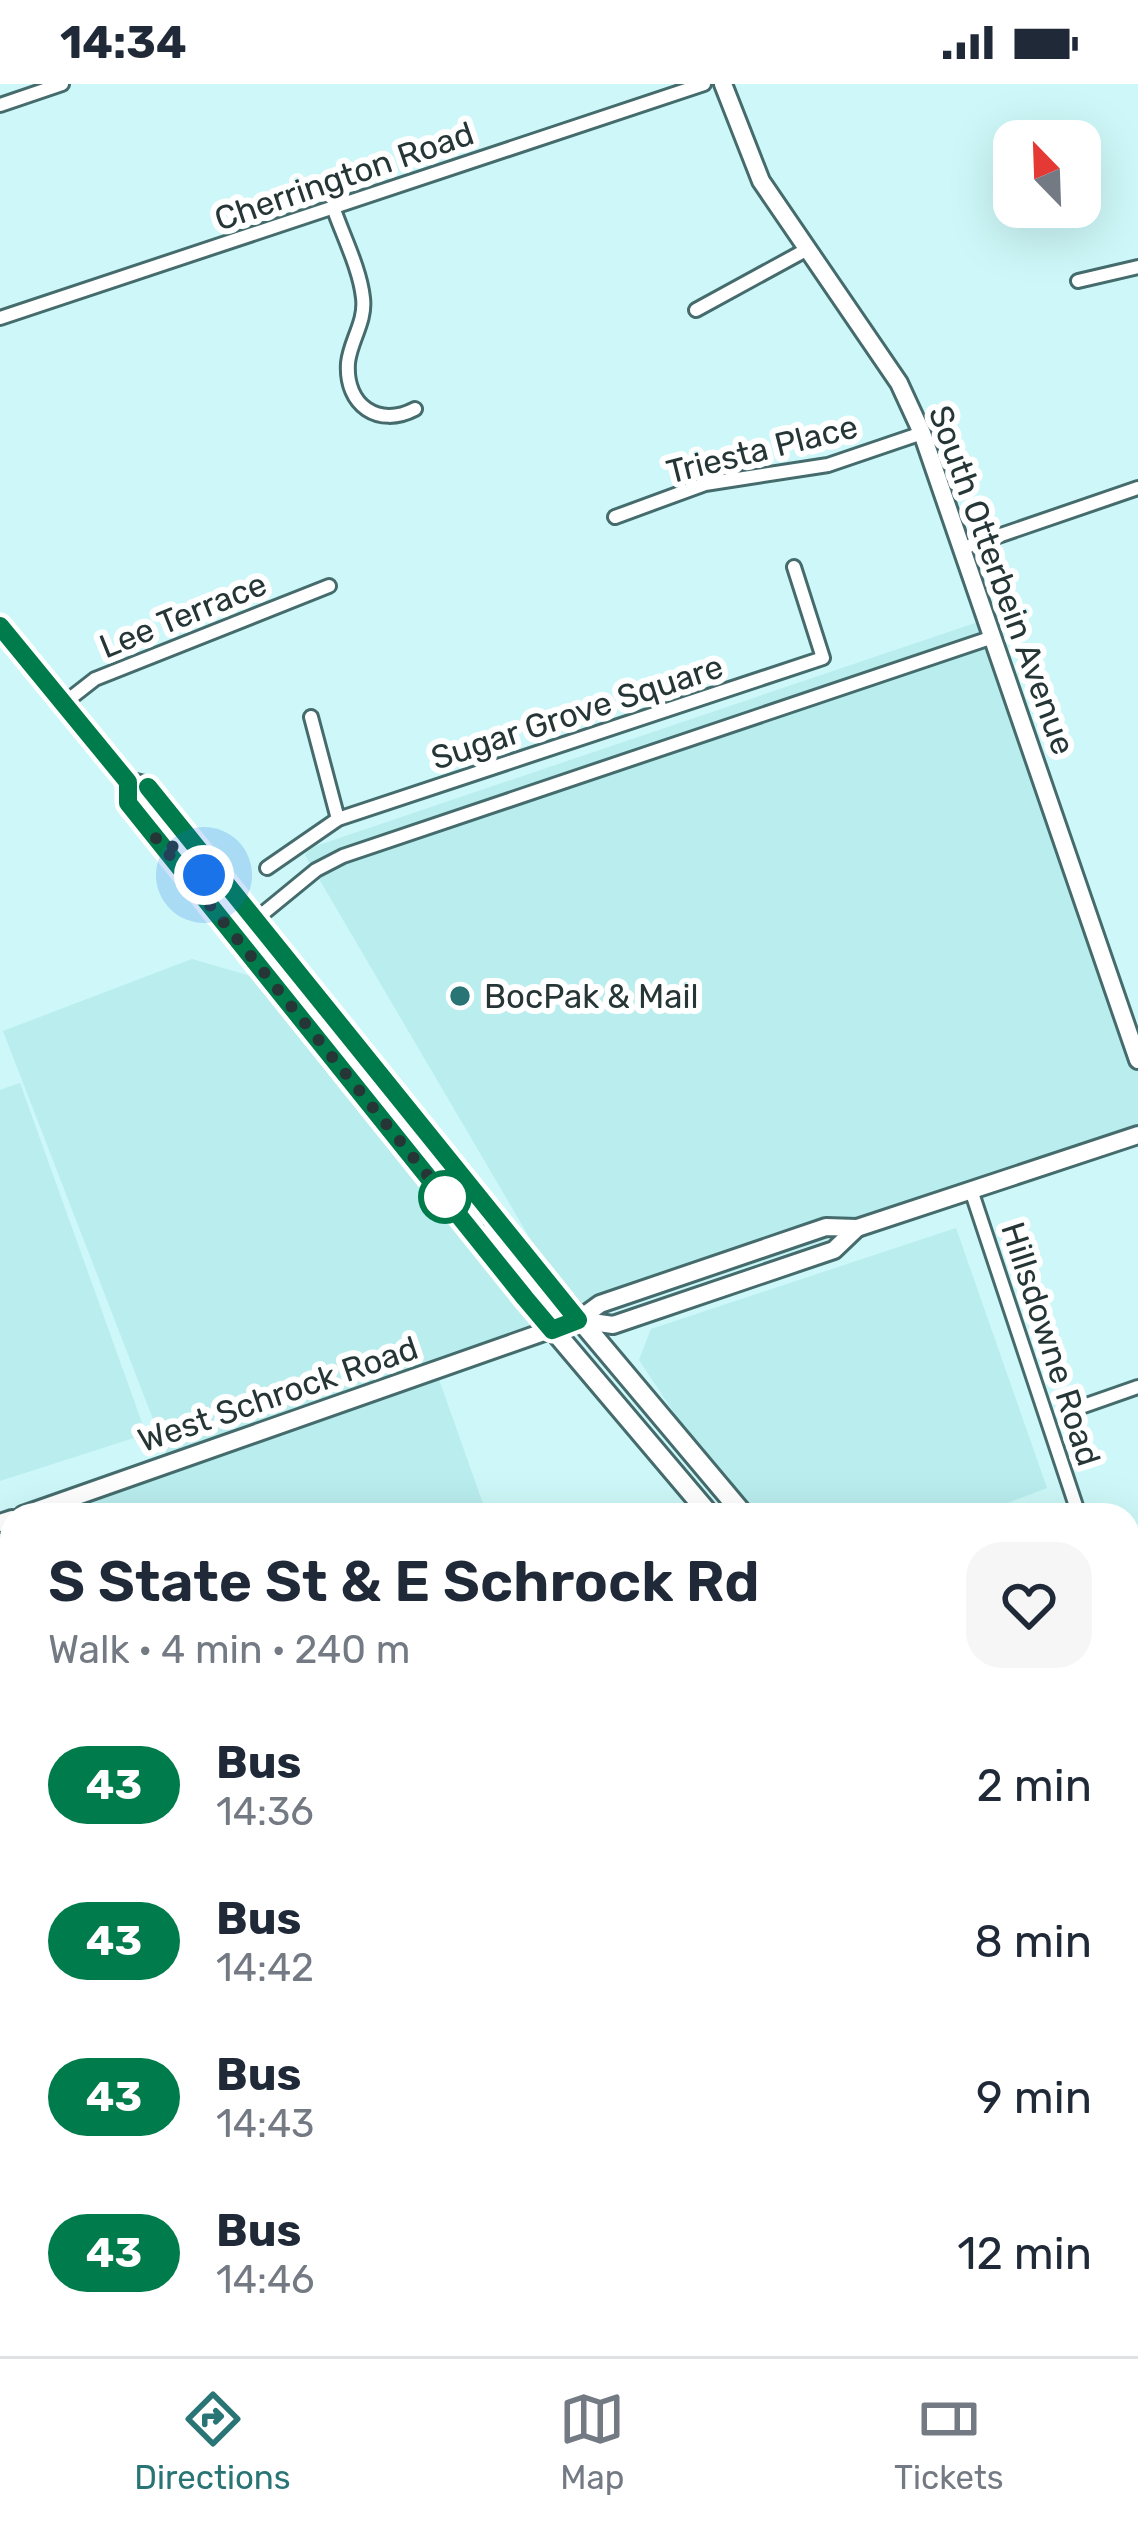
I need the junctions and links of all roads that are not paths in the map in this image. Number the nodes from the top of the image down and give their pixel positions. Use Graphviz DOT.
graph roads {
  1 [pos="62,84"];
  2 [pos="704,84"];
  3 [pos="723,84"];
  4 [pos="0,105"];
  5 [pos="333,208"];
  6 [pos="804,251"];
  7 [pos="1138,267"];
  8 [pos="1078,281"];
  9 [pos="696,310"];
  10 [pos="0,318"];
  11 [pos="416,409"];
  12 [pos="922,434"];
  13 [pos="1138,488"];
  14 [pos="616,518"];
  15 [pos="963,548"];
  16 [pos="794,567"];
  17 [pos="329,586"];
  18 [pos="0,626"];
  19 [pos="993,637"];
  20 [pos="63,704"];
  21 [pos="311,717"];
  22 [pos="128,782"];
  23 [pos="128,803"];
  24 [pos="338,818"];
  25 [pos="155,837"];
  26 [pos="194,844"];
  27 [pos="267,868"];
  28 [pos="255,920"];
  29 [pos="235,936"];
  30 [pos="365,1056"];
  31 [pos="1138,1060"];
  32 [pos="1138,1135"];
  33 [pos="422,1168"];
  34 [pos="971,1190"];
  35 [pos="578,1320"];
  36 [pos="552,1330"];
  37 [pos="1138,1387"];
  38 [pos="1075,1409"];
  39 [pos="682,1480"];
  40 [pos="57,1503"];
  41 [pos="700,1503"];
  42 [pos="710,1503"];
  43 [pos="734,1503"];
  44 [pos="1075,1503"];
  1 -- 4 [label="street"];
  2 -- 5 [label="street, Cherrington Road"];
  3 -- 6 [label="street, South Otterbein Avenue"];
  5 -- 10 [label="street, Cherrington Road"];
  5 -- 11 [label="street"];
  6 -- 9 [label="street"];
  6 -- 12 [label="street, South Otterbein Avenue"];
  7 -- 8 [label="street"];
  12 -- 14 [label="street, Triesta Place"];
  12 -- 15 [label="street, South Otterbein Avenue"];
  13 -- 15 [label="street"];
  15 -- 19 [label="street, South Otterbein Avenue"];
  16 -- 24 [label="street, Sugar Grove Square"];
  17 -- 20 [label="street, Lee Terrace"];
  18 -- 20 [label="main road"];
  19 -- 28 [label="street"];
  19 -- 31 [label="street, South Otterbein Avenue"];
  20 -- 22 [label="main road"];
  21 -- 24 [label="street"];
  22 -- 23 [label="main road"];
  22 -- 26 [label="main road"];
  23 -- 25 [label="main road"];
  23 -- 26 [label="main road"];
  24 -- 27 [label="street, Sugar Grove Square"];
  25 -- 28 [label="main road"];
  25 -- 29 [label="main road"];
  26 -- 28 [label="main road"];
  28 -- 30 [label="main road"];
  29 -- 30 [label="main road"];
  29 -- 33 [label="main road"];
  30 -- 35 [label="main road"];
  32 -- 34 [label="street, West Schrock Road"];
  33 -- 35 [label="main road"];
  33 -- 36 [label="main road"];
  34 -- 35 [label="street, West Schrock Road"];
  34 -- 44 [label="street, Hillsdowne Road"];
  35 -- 36 [label="street, West Schrock Road"];
  35 -- 43 [label="main road"];
  36 -- 39 [label="main road"];
  36 -- 40 [label="street, West Schrock Road"];
  37 -- 38 [label="street"];
  39 -- 41 [label="main road"];
  39 -- 42 [label="main road"];
}
